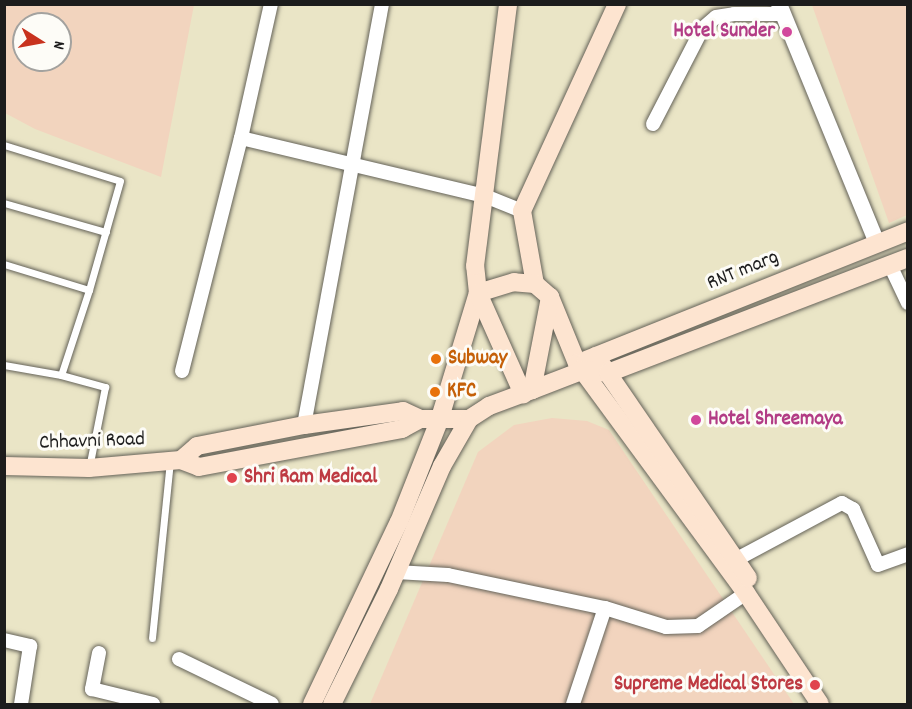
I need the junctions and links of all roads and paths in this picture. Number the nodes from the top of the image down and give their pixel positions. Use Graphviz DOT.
graph roads {
  1 [pos="271,4"];
  2 [pos="382,4"];
  3 [pos="508,4"];
  4 [pos="617,4"];
  5 [pos="781,9"];
  6 [pos="653,124"];
  7 [pos="241,138"];
  8 [pos="4,145"];
  9 [pos="353,165"];
  10 [pos="485,196"];
  11 [pos="4,203"];
  12 [pos="522,211"];
  13 [pos="908,231"];
  14 [pos="106,232"];
  15 [pos="877,243"];
  16 [pos="908,258"];
  17 [pos="4,264"];
  18 [pos="890,265"];
  19 [pos="535,284"];
  20 [pos="89,290"];
  21 [pos="478,292"];
  22 [pos="550,297"];
  23 [pos="908,303"];
  24 [pos="586,363"];
  25 [pos="4,365"];
  26 [pos="182,371"];
  27 [pos="608,373"];
  28 [pos="61,375"];
  29 [pos="528,392"];
  30 [pos="420,419"];
  31 [pos="469,419"];
  32 [pos="439,421"];
  33 [pos="304,425"];
  34 [pos="176,461"];
  35 [pos="4,466"];
  36 [pos="89,468"];
  37 [pos="908,554"];
  38 [pos="737,559"];
  39 [pos="396,572"];
  40 [pos="746,593"];
  41 [pos="605,608"];
  42 [pos="152,638"];
  43 [pos="4,640"];
  44 [pos="99,653"];
  45 [pos="179,659"];
  46 [pos="21,705"];
  47 [pos="153,705"];
  48 [pos="272,705"];
  49 [pos="312,705"];
  50 [pos="332,705"];
  51 [pos="573,705"];
  52 [pos="820,705"];
  53 [pos="829,705"];
  1 -- 7 [label="street"];
  2 -- 9 [label="street"];
  3 -- 10 [label="main road"];
  4 -- 12 [label="main road"];
  5 -- 6 [label="street"];
  5 -- 15 [label="street"];
  7 -- 9 [label="street"];
  7 -- 26 [label="street"];
  8 -- 14 [label="lane"];
  9 -- 10 [label="street"];
  9 -- 33 [label="street"];
  10 -- 12 [label="street"];
  10 -- 21 [label="main road"];
  11 -- 14 [label="lane"];
  12 -- 19 [label="main road"];
  13 -- 15 [label="main road, RNT marg"];
  14 -- 20 [label="lane"];
  15 -- 24 [label="main road, RNT marg"];
  16 -- 18 [label="main road"];
  17 -- 20 [label="lane"];
  18 -- 23 [label="street"];
  18 -- 27 [label="main road"];
  19 -- 21 [label="main road"];
  19 -- 22 [label="main road"];
  20 -- 28 [label="lane"];
  21 -- 29 [label="main road"];
  21 -- 32 [label="main road"];
  22 -- 24 [label="main road"];
  22 -- 29 [label="main road"];
  24 -- 27 [label="main road"];
  24 -- 29 [label="main road, RNT marg"];
  24 -- 40 [label="main road"];
  25 -- 28 [label="lane"];
  27 -- 38 [label="main road"];
  28 -- 36 [label="lane"];
  29 -- 31 [label="main road, RNT marg"];
  30 -- 32 [label="main road"];
  30 -- 33 [label="main road"];
  30 -- 34 [label="main road"];
  31 -- 32 [label="main road"];
  31 -- 39 [label="main road"];
  32 -- 49 [label="main road"];
  33 -- 34 [label="main road"];
  34 -- 36 [label="main road, Chhavni Road"];
  34 -- 42 [label="lane"];
  35 -- 36 [label="main road, Chhavni Road"];
  37 -- 38 [label="street"];
  38 -- 53 [label="main road"];
  39 -- 41 [label="street"];
  39 -- 50 [label="main road"];
  40 -- 41 [label="street"];
  40 -- 52 [label="main road"];
  41 -- 51 [label="street"];
  43 -- 46 [label="street"];
  44 -- 47 [label="street"];
  45 -- 48 [label="street"];
}
